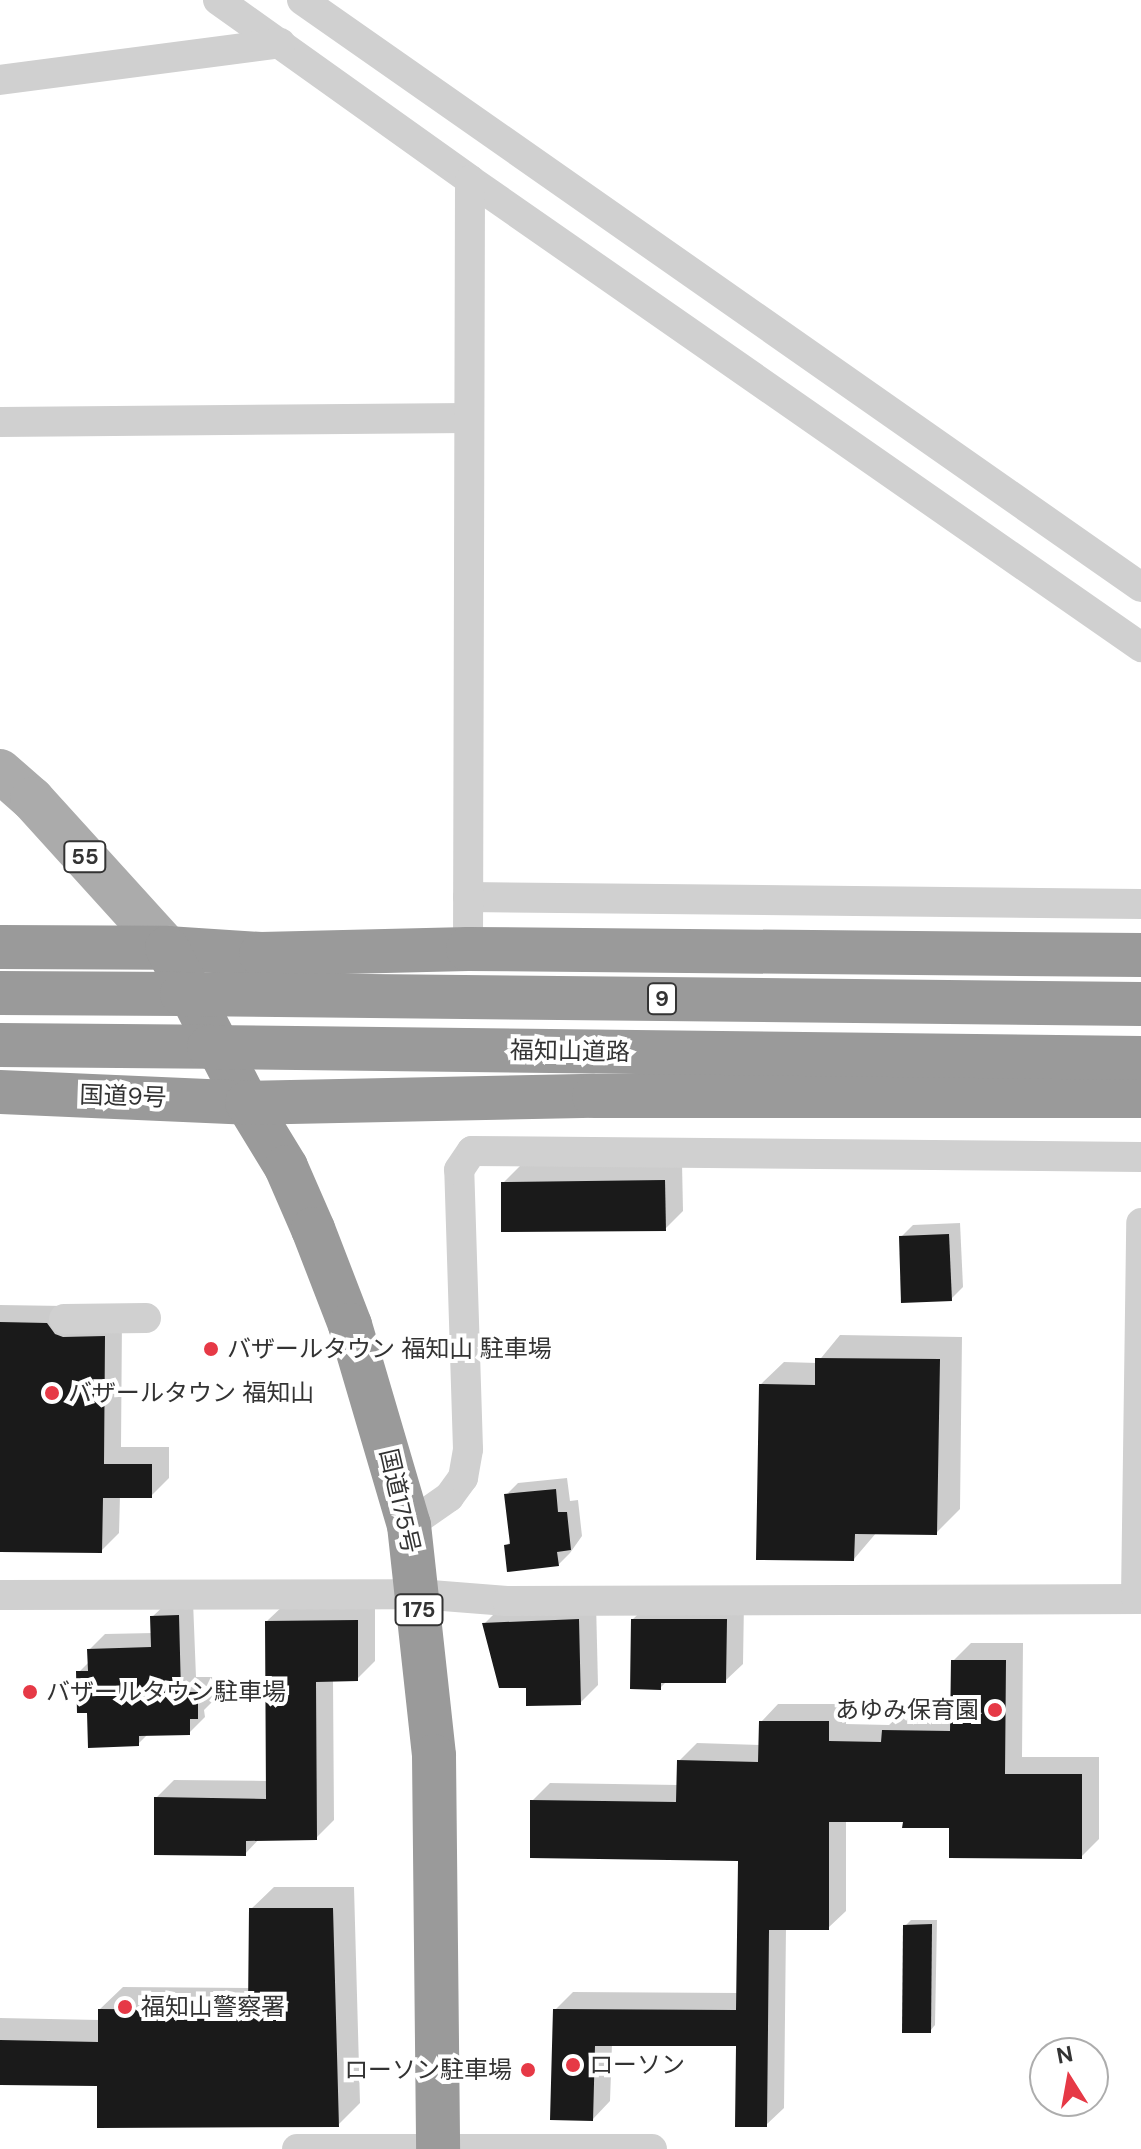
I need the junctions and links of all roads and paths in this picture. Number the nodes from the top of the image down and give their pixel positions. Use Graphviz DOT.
graph roads {
  1 [pos="218,0"];
  2 [pos="302,0"];
  3 [pos="281,43"];
  4 [pos="0,80"];
  5 [pos="470,180"];
  6 [pos="469,418"];
  7 [pos="0,422"];
  8 [pos="1141,587"];
  9 [pos="1141,647"];
  10 [pos="0,771"];
  11 [pos="468,897"];
  12 [pos="1141,904"];
  13 [pos="0,947"];
  14 [pos="167,948"];
  15 [pos="468,949"];
  16 [pos="1141,955"];
  17 [pos="0,993"];
  18 [pos="1141,1004"];
  19 [pos="0,1045"];
  20 [pos="1141,1058"];
  21 [pos="0,1092"];
  22 [pos="1121,1097"];
  23 [pos="247,1103"];
  24 [pos="1141,1157"];
  25 [pos="1141,1223"];
  26 [pos="146,1318"];
  27 [pos="64,1319"];
  28 [pos="409,1525"];
  29 [pos="418,1594"];
  30 [pos="0,1595"];
  31 [pos="1139,1598"];
  32 [pos="297,2149"];
  33 [pos="438,2149"];
  34 [pos="652,2149"];
  1 -- 3 [label="street"];
  2 -- 8 [label="street"];
  3 -- 4 [label="street"];
  3 -- 5 [label="street"];
  5 -- 6 [label="street"];
  5 -- 9 [label="street"];
  6 -- 7 [label="street"];
  6 -- 11 [label="street"];
  10 -- 14 [label="main road, 55"];
  11 -- 12 [label="street"];
  11 -- 15 [label="street"];
  13 -- 14 [label="highway, 9"];
  14 -- 15 [label="highway, 9"];
  14 -- 23 [label="highway, 国道175号 / 175"];
  15 -- 16 [label="highway, 9"];
  17 -- 18 [label="highway, 9, bridge"];
  19 -- 20 [label="highway, 福知山道路 / 9, bridge"];
  21 -- 23 [label="highway, 国道9号"];
  22 -- 23 [label="highway, 国道9号"];
  23 -- 28 [label="highway, 国道175号 / 175"];
  24 -- 28 [label="street"];
  25 -- 31 [label="street"];
  26 -- 27 [label="street"];
  28 -- 29 [label="highway, 国道175号 / 175"];
  29 -- 30 [label="street"];
  29 -- 31 [label="street"];
  29 -- 33 [label="highway, 国道175号 / 175"];
  32 -- 33 [label="street"];
  33 -- 34 [label="street"];
}
